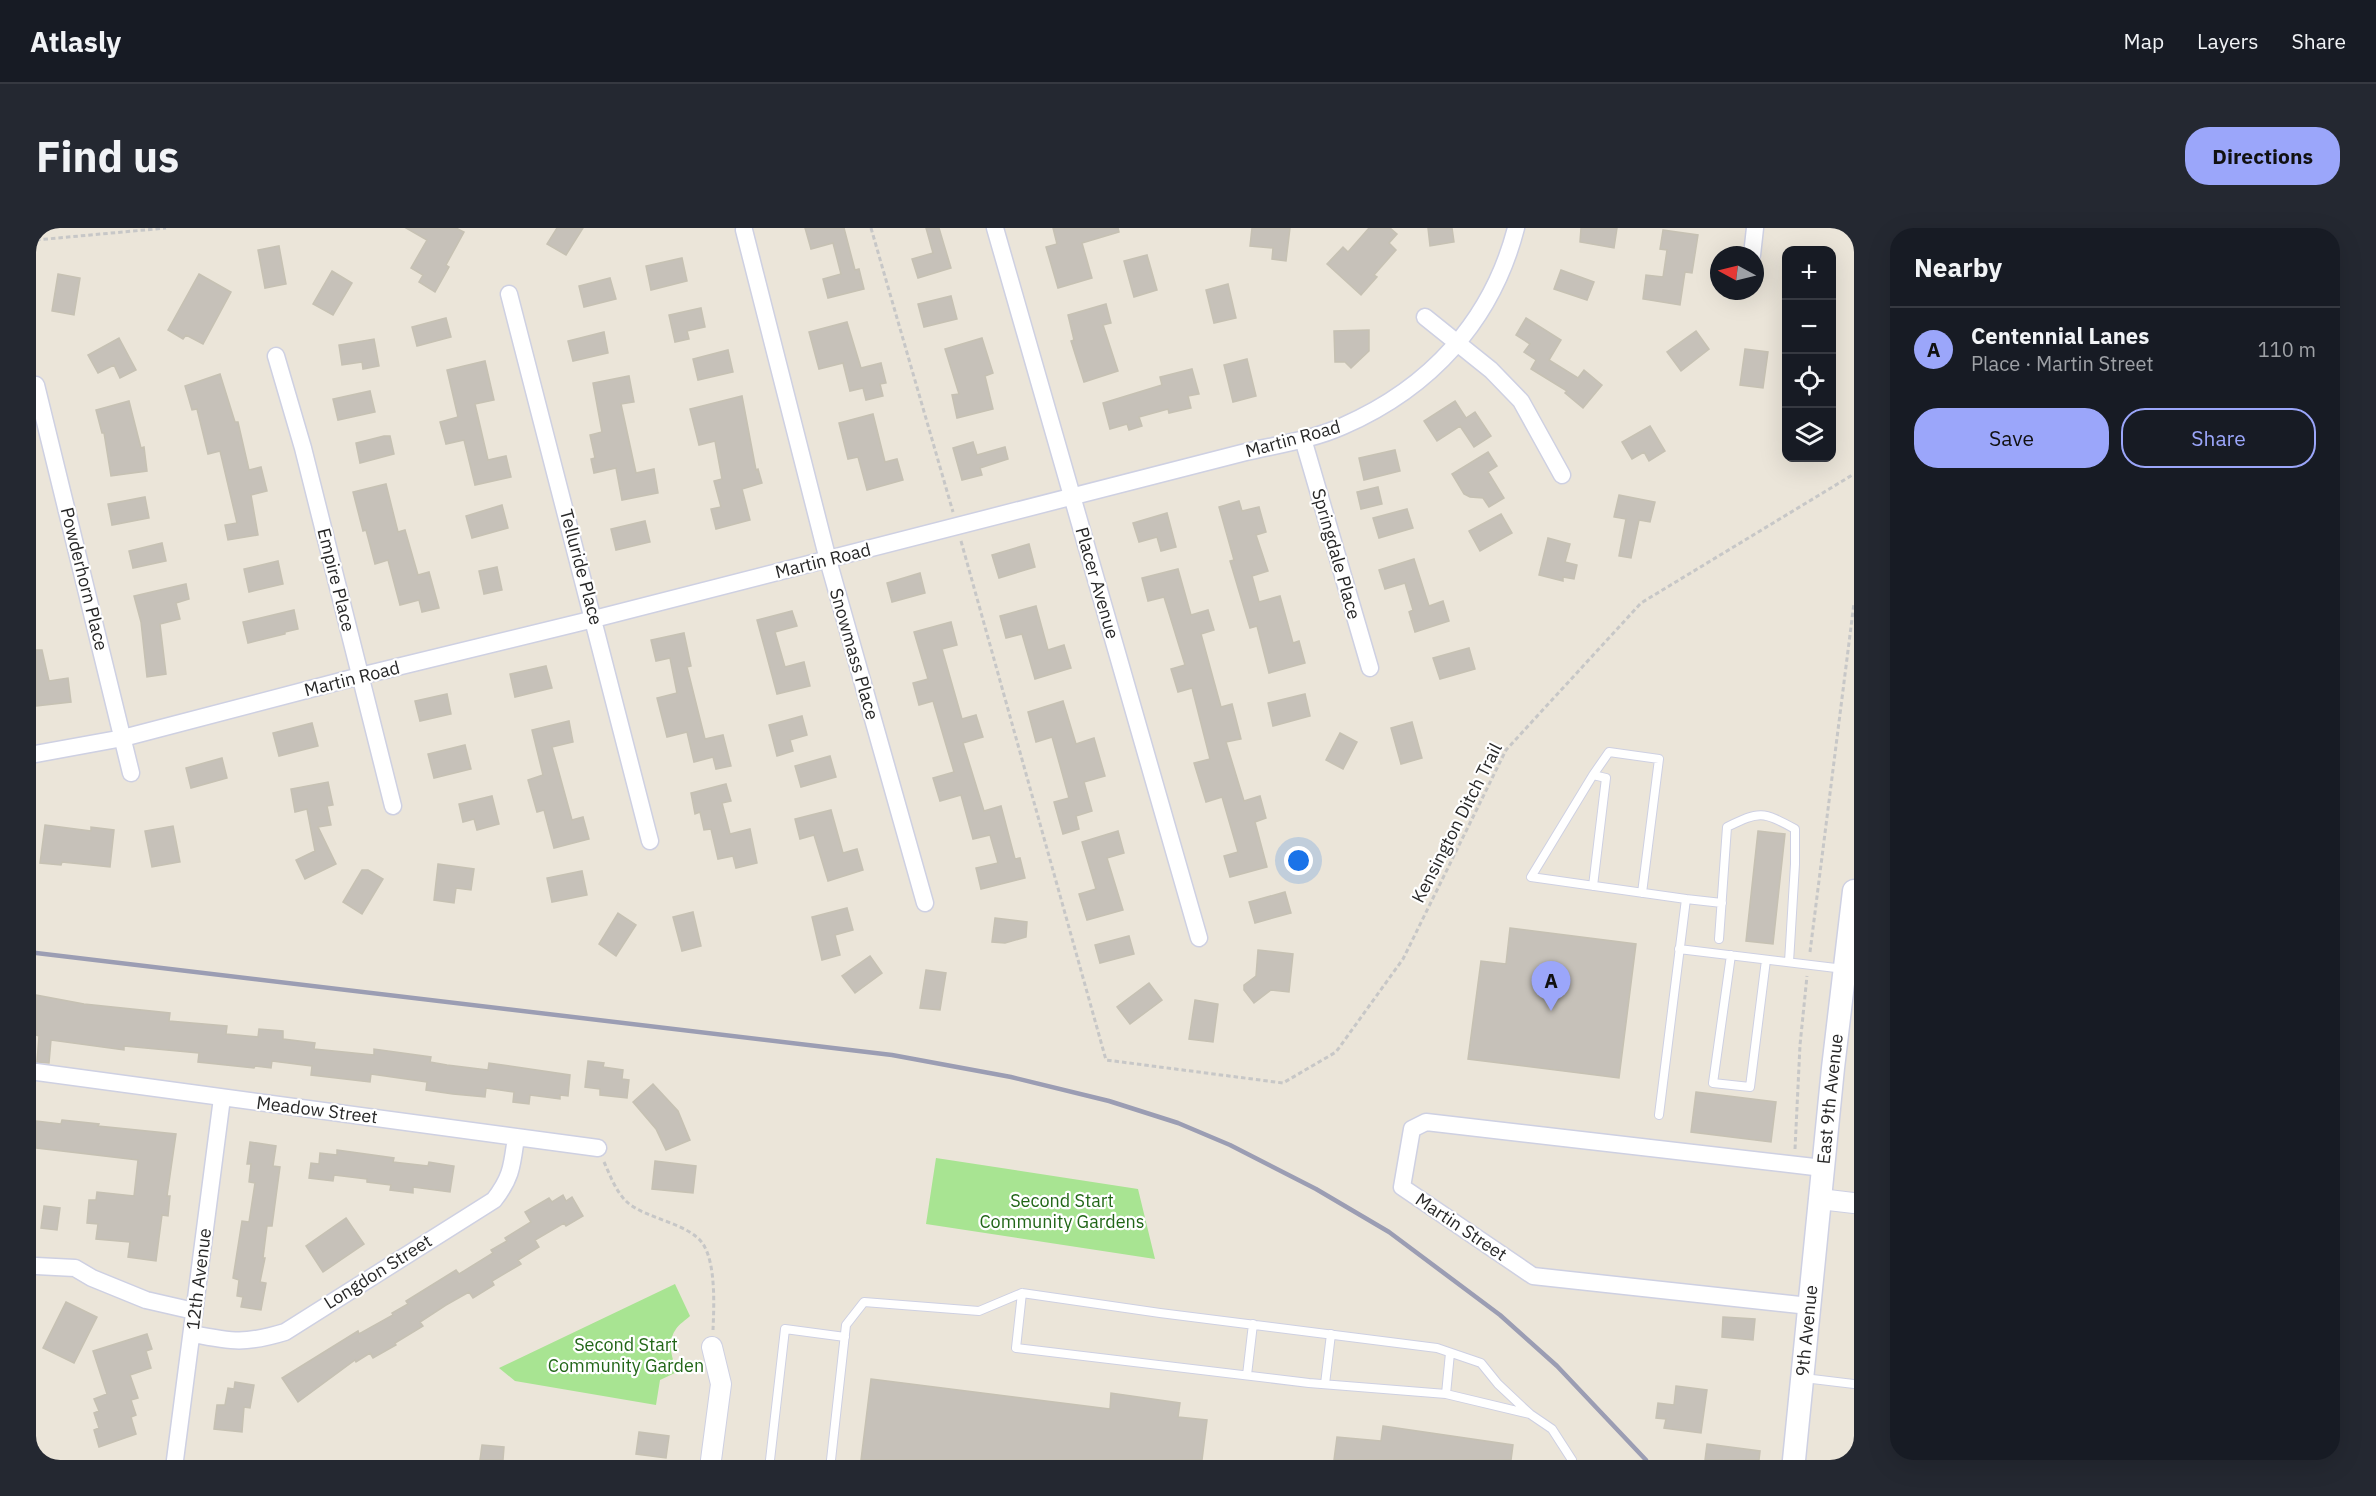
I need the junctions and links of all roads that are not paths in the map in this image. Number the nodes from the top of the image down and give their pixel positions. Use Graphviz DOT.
graph roads {
  1 [pos="995,228"];
  2 [pos="1516,228"];
  3 [pos="1755,228"];
  4 [pos="744,230"];
  5 [pos="1753,246"];
  6 [pos="509,294"];
  7 [pos="1425,317"];
  8 [pos="1457,344"];
  9 [pos="276,356"];
  10 [pos="36,384"];
  11 [pos="1303,440"];
  12 [pos="1562,475"];
  13 [pos="1072,496"];
  14 [pos="828,560"];
  15 [pos="594,619"];
  16 [pos="1370,668"];
  17 [pos="360,676"];
  18 [pos="123,738"];
  19 [pos="36,754"];
  20 [pos="131,774"];
  21 [pos="1593,775"];
  22 [pos="393,806"];
  23 [pos="650,841"];
  24 [pos="1593,886"];
  25 [pos="1854,891"];
  26 [pos="1642,893"];
  27 [pos="1686,899"];
  28 [pos="925,903"];
  29 [pos="1722,903"];
  30 [pos="1199,938"];
  31 [pos="1719,939"];
  32 [pos="1679,949"];
  33 [pos="1731,955"];
  34 [pos="1766,960"];
  35 [pos="1789,962"];
  36 [pos="1845,969"];
  37 [pos="36,1072"];
  38 [pos="222,1098"];
  39 [pos="1659,1115"];
  40 [pos="516,1137"];
  41 [pos="598,1148"];
  42 [pos="1823,1168"];
  43 [pos="1820,1199"];
  44 [pos="1854,1203"];
  45 [pos="36,1266"];
  46 [pos="1022,1293"];
  47 [pos="1809,1306"];
  48 [pos="194,1311"];
  49 [pos="1253,1324"];
  50 [pos="193,1334"];
  51 [pos="1331,1334"];
  52 [pos="844,1336"];
  53 [pos="712,1347"];
  54 [pos="1450,1353"];
  55 [pos="1247,1375"];
  56 [pos="1802,1377"];
  57 [pos="1854,1383"];
  58 [pos="1325,1384"];
  59 [pos="1446,1394"];
  60 [pos="1530,1414"];
  61 [pos="175,1460"];
  62 [pos="711,1460"];
  63 [pos="770,1460"];
  64 [pos="831,1460"];
  65 [pos="1572,1460"];
  66 [pos="1794,1460"];
  1 -- 13 [label="street, Placer Avenue"];
  2 -- 8 [label="street, Martin Road"];
  3 -- 5 [label="street"];
  4 -- 14 [label="street, Snowmass Place"];
  6 -- 15 [label="street, Telluride Place"];
  7 -- 8 [label="street"];
  8 -- 11 [label="street, Martin Road"];
  8 -- 12 [label="street"];
  9 -- 17 [label="street, Empire Place"];
  10 -- 18 [label="street, Powderhorn Place"];
  11 -- 13 [label="street, Martin Road"];
  11 -- 16 [label="street, Springdale Place"];
  13 -- 14 [label="street, Martin Road"];
  13 -- 30 [label="street, Placer Avenue"];
  14 -- 15 [label="street, Martin Road"];
  14 -- 28 [label="street, Snowmass Place"];
  15 -- 17 [label="street, Martin Road"];
  15 -- 23 [label="street, Telluride Place"];
  17 -- 18 [label="street, Martin Road"];
  17 -- 22 [label="street, Empire Place"];
  18 -- 19 [label="street, Martin Road"];
  18 -- 20 [label="street, Powderhorn Place"];
  21 -- 24 [label="lane"];
  21 -- 24 [label="lane"];
  21 -- 26 [label="lane"];
  24 -- 26 [label="lane"];
  25 -- 36 [label="main road, East 9th Avenue"];
  26 -- 27 [label="lane"];
  27 -- 29 [label="lane"];
  27 -- 32 [label="lane"];
  29 -- 31 [label="lane"];
  29 -- 35 [label="lane"];
  32 -- 33 [label="lane"];
  32 -- 39 [label="lane"];
  33 -- 34 [label="lane"];
  33 -- 34 [label="lane"];
  34 -- 35 [label="lane"];
  35 -- 36 [label="lane"];
  36 -- 42 [label="main road, East 9th Avenue"];
  37 -- 38 [label="street, Meadow Street"];
  38 -- 40 [label="street, Meadow Street"];
  38 -- 48 [label="street, 12th Avenue"];
  40 -- 41 [label="street, Meadow Street"];
  40 -- 50 [label="street, Longdon Street"];
  42 -- 43 [label="main road, East 9th Avenue"];
  42 -- 47 [label="street, Martin Street"];
  43 -- 44 [label="street"];
  43 -- 47 [label="main road, 9th Avenue"];
  45 -- 48 [label="street"];
  46 -- 49 [label="lane"];
  46 -- 52 [label="lane"];
  46 -- 55 [label="lane"];
  47 -- 56 [label="main road, 9th Avenue"];
  48 -- 50 [label="street, 12th Avenue"];
  49 -- 51 [label="lane"];
  49 -- 55 [label="lane"];
  50 -- 61 [label="street, 12th Avenue"];
  51 -- 54 [label="lane"];
  51 -- 58 [label="lane"];
  52 -- 63 [label="lane"];
  52 -- 64 [label="lane"];
  53 -- 62 [label="street"];
  54 -- 59 [label="lane"];
  54 -- 60 [label="lane"];
  55 -- 58 [label="lane"];
  56 -- 57 [label="lane"];
  56 -- 66 [label="main road, 9th Avenue"];
  58 -- 59 [label="lane"];
  59 -- 60 [label="lane"];
  60 -- 65 [label="lane"];
}
